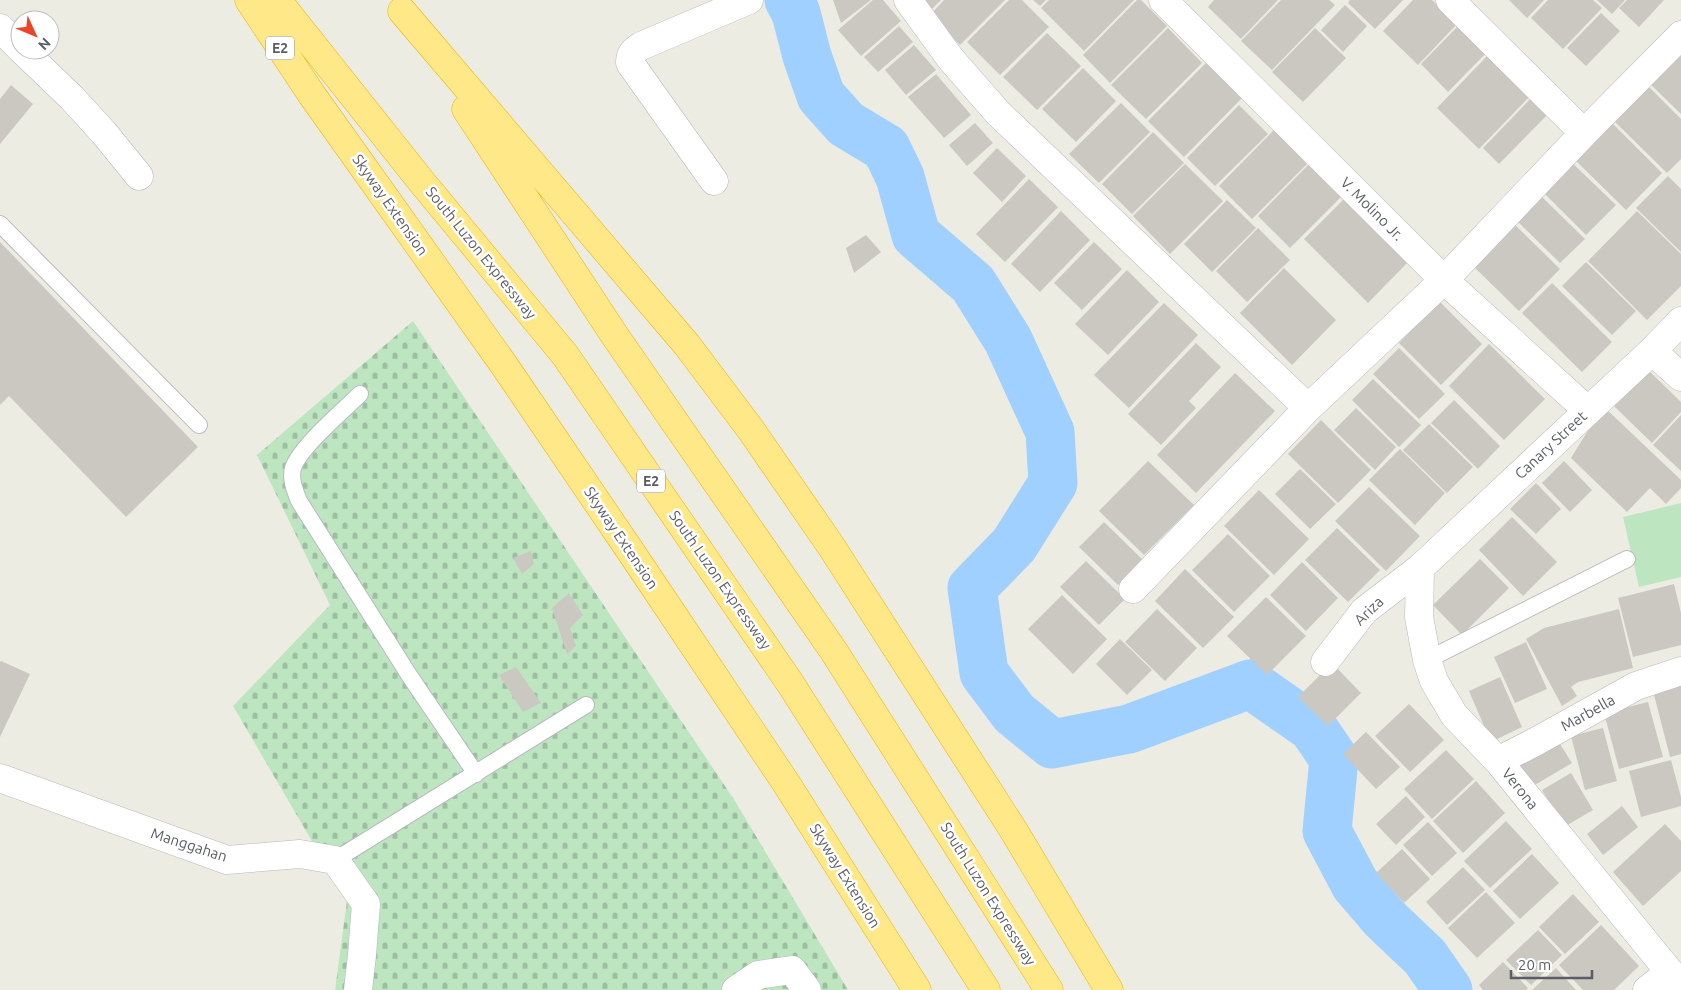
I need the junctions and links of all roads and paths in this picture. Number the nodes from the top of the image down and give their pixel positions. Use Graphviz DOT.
graph roads {
  1 [pos="248,0"];
  2 [pos="277,0"];
  3 [pos="749,0"];
  4 [pos="908,0"];
  5 [pos="1163,0"];
  6 [pos="1450,0"];
  7 [pos="398,6"];
  8 [pos="0,28"];
  9 [pos="1681,35"];
  10 [pos="10,38"];
  11 [pos="32,60"];
  12 [pos="1584,133"];
  13 [pos="139,176"];
  14 [pos="714,180"];
  15 [pos="0,224"];
  16 [pos="1444,280"];
  17 [pos="1681,320"];
  18 [pos="1652,351"];
  19 [pos="1681,377"];
  20 [pos="360,394"];
  21 [pos="1308,408"];
  22 [pos="1587,410"];
  23 [pos="199,425"];
  24 [pos="1628,559"];
  25 [pos="1420,568"];
  26 [pos="1133,589"];
  27 [pos="1427,660"];
  28 [pos="1325,662"];
  29 [pos="1681,671"];
  30 [pos="586,705"];
  31 [pos="1498,761"];
  32 [pos="476,774"];
  33 [pos="0,778"];
  34 [pos="335,860"];
  35 [pos="1676,979"];
  36 [pos="358,990"];
  37 [pos="736,990"];
  38 [pos="807,990"];
  39 [pos="917,990"];
  40 [pos="986,990"];
  41 [pos="1049,990"];
  42 [pos="1108,990"];
  43 [pos="1647,990"];
  1 -- 39 [label="highway, Skyway Extension / E2"];
  2 -- 40 [label="highway, South Luzon Expressway / E2"];
  3 -- 14 [label="street"];
  4 -- 21 [label="street"];
  5 -- 16 [label="street, V. Molino Jr."];
  6 -- 12 [label="street"];
  7 -- 41 [label="highway, South Luzon Expressway"];
  7 -- 42 [label="highway"];
  8 -- 10 [label="street"];
  9 -- 12 [label="street"];
  11 -- 13 [label="street"];
  12 -- 16 [label="street"];
  15 -- 23 [label="lane"];
  16 -- 21 [label="street"];
  16 -- 22 [label="street, V. Molino Jr."];
  17 -- 18 [label="street, Canary Street"];
  18 -- 19 [label="street"];
  18 -- 22 [label="street, Canary Street"];
  20 -- 32 [label="lane"];
  21 -- 26 [label="street"];
  22 -- 25 [label="street, Canary Street"];
  24 -- 27 [label="lane"];
  25 -- 27 [label="street, Verona"];
  25 -- 28 [label="street, Ariza"];
  27 -- 31 [label="street, Verona"];
  29 -- 31 [label="street, Marbella"];
  30 -- 32 [label="lane"];
  31 -- 35 [label="street, Verona"];
  32 -- 34 [label="lane"];
  33 -- 34 [label="street, Manggahan"];
  34 -- 36 [label="street"];
  35 -- 43 [label="street"];
  37 -- 38 [label="street"];
}
